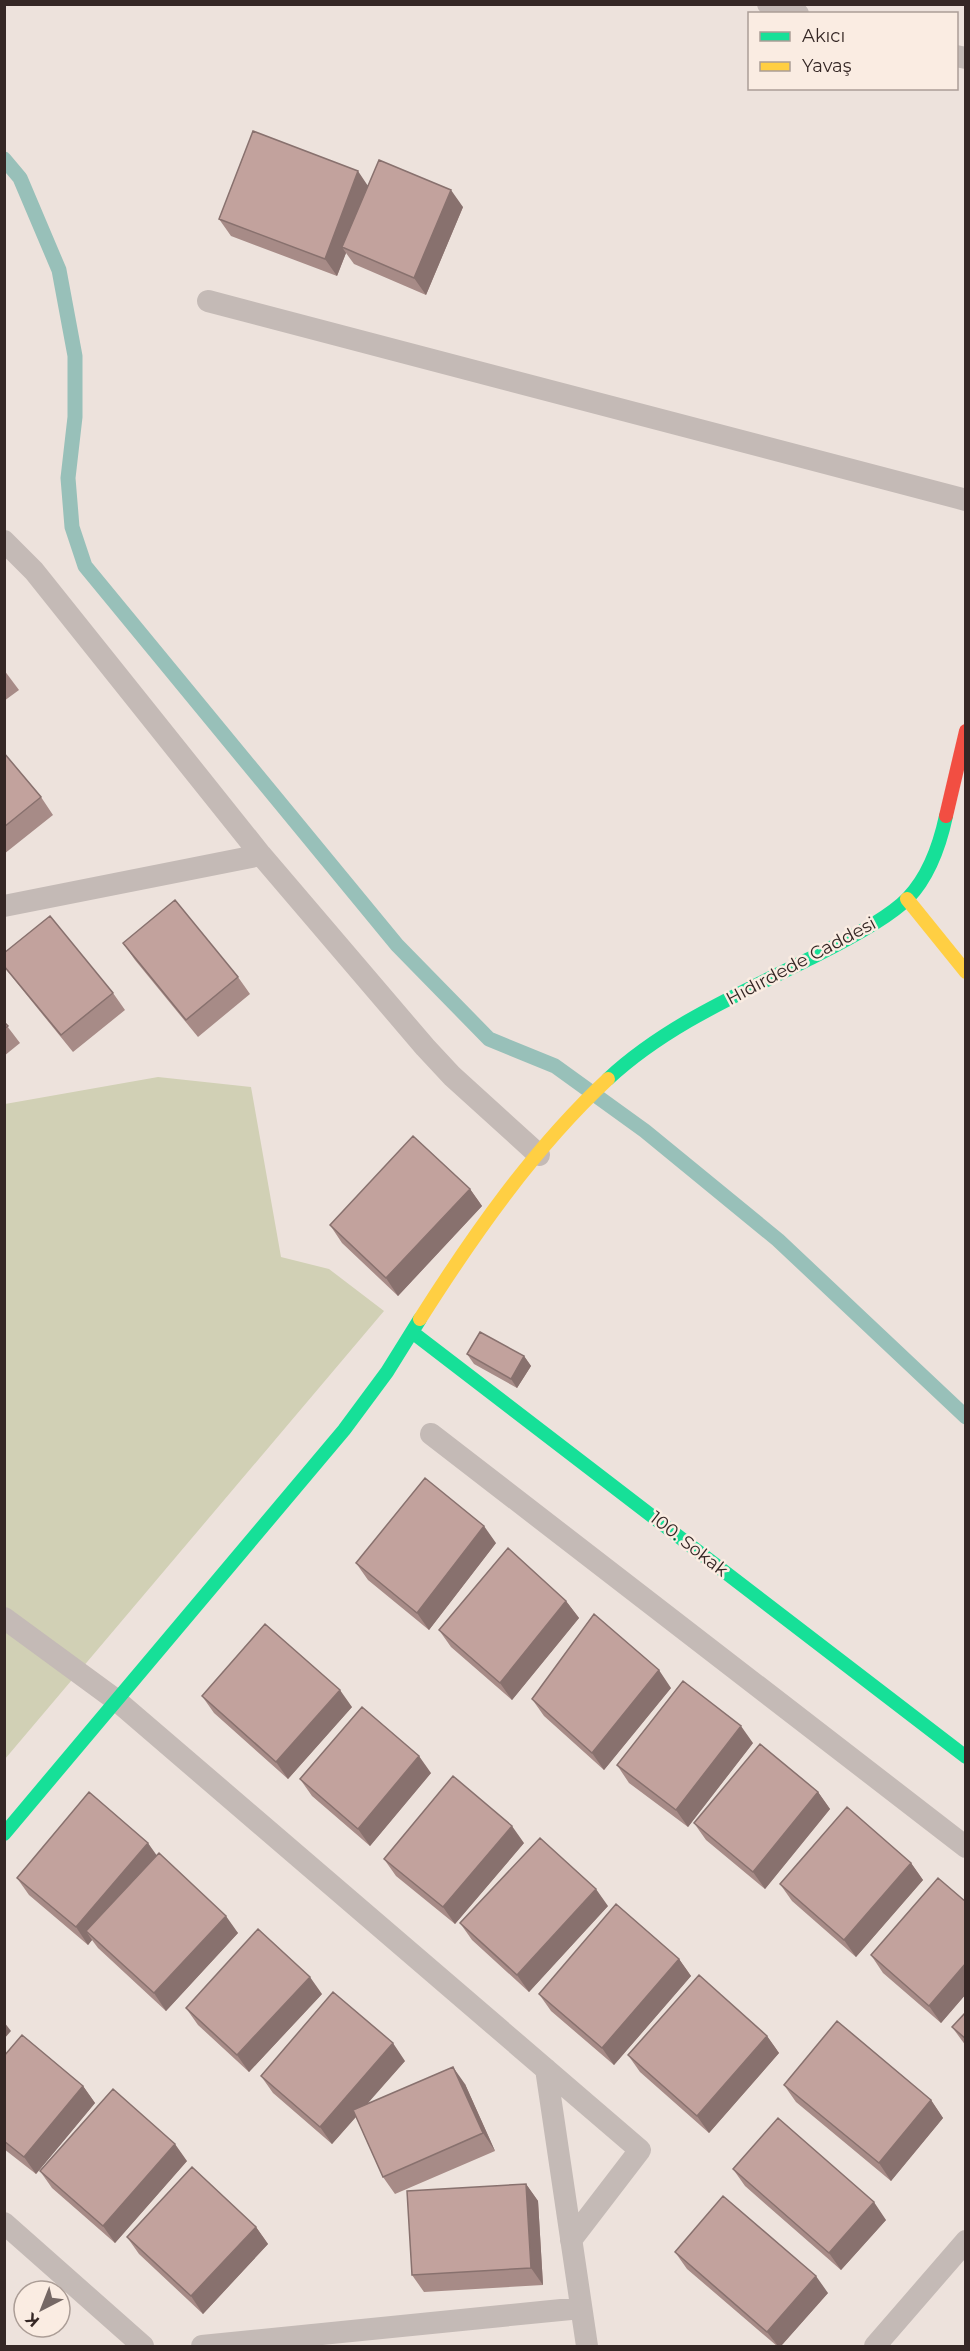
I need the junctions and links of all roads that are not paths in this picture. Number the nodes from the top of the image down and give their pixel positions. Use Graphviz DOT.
graph roads {
  1 [pos="768,4"];
  2 [pos="792,12"];
  3 [pos="208,301"];
  4 [pos="966,500"];
  5 [pos="4,541"];
  6 [pos="966,731"];
  7 [pos="261,855"];
  8 [pos="907,899"];
  9 [pos="4,906"];
  10 [pos="966,972"];
  11 [pos="539,1155"];
  12 [pos="412,1332"];
  13 [pos="431,1434"];
  14 [pos="4,1618"];
  15 [pos="116,1700"];
  16 [pos="966,1757"];
  17 [pos="4,1834"];
  18 [pos="966,1847"];
  19 [pos="546,2069"];
  20 [pos="4,2223"];
  21 [pos="571,2240"];
  22 [pos="966,2241"];
  23 [pos="581,2308"];
  24 [pos="142,2346"];
  25 [pos="202,2346"];
  26 [pos="587,2346"];
  27 [pos="875,2346"];
  1 -- 2 [label="lane"];
  3 -- 4 [label="lane"];
  5 -- 7 [label="lane"];
  6 -- 8 [label="street, Hıdırdede Caddesi"];
  7 -- 9 [label="lane"];
  7 -- 11 [label="lane"];
  8 -- 10 [label="street"];
  8 -- 11 [label="street, Hıdırdede Caddesi"];
  11 -- 12 [label="street, Hıdırdede Caddesi"];
  12 -- 15 [label="street, Hıdırdede Caddesi"];
  12 -- 16 [label="street, 100. Sokak"];
  13 -- 18 [label="lane"];
  14 -- 15 [label="lane"];
  15 -- 17 [label="street, Hıdırdede Caddesi"];
  15 -- 19 [label="lane"];
  19 -- 21 [label="lane"];
  19 -- 21 [label="lane"];
  20 -- 24 [label="lane"];
  21 -- 23 [label="lane"];
  22 -- 27 [label="lane"];
  23 -- 25 [label="lane"];
  23 -- 26 [label="lane"];
}
